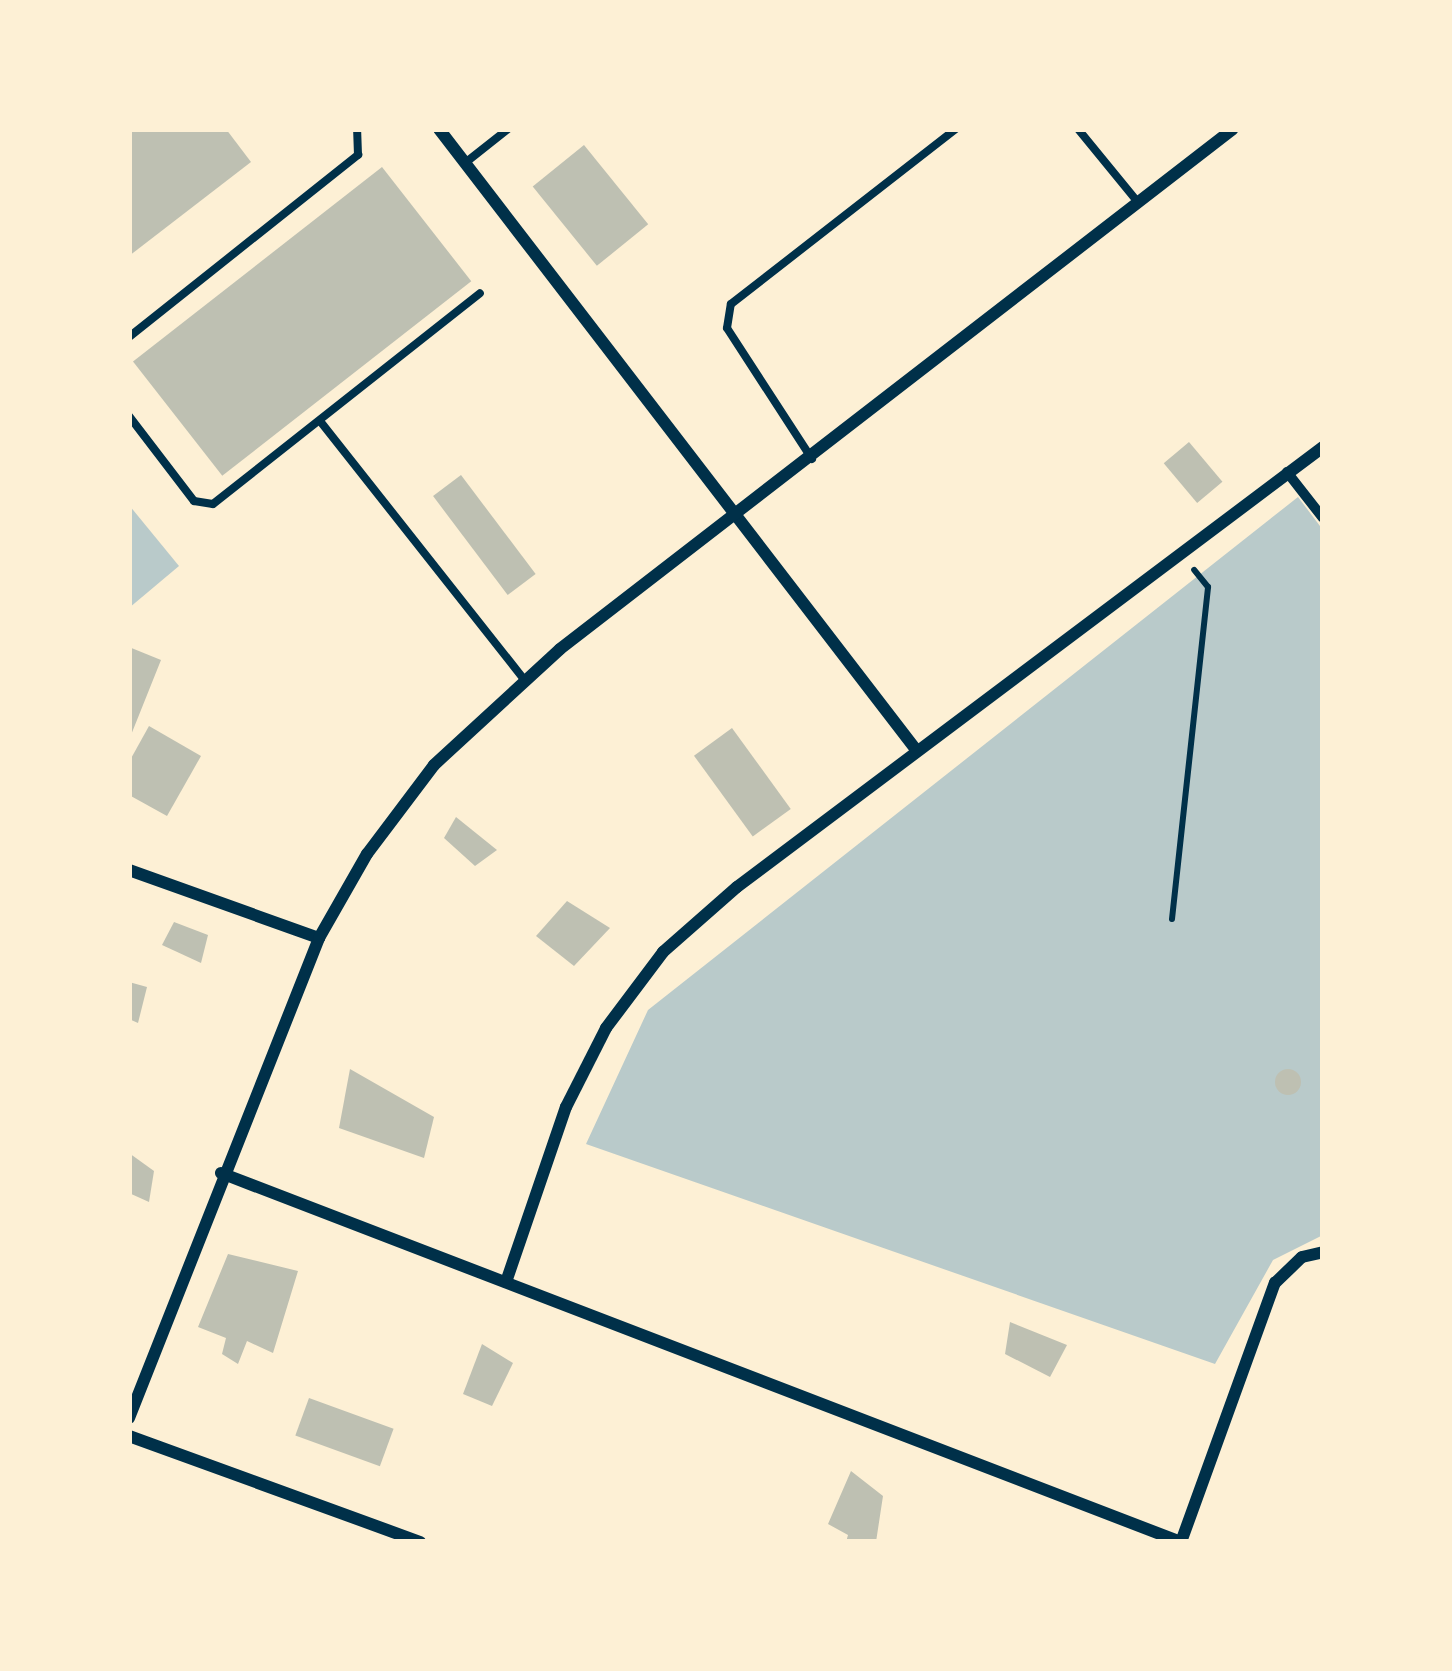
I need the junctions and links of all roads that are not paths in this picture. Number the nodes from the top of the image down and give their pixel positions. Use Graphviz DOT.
graph roads {
  1 [pos="357,129"];
  2 [pos="439,129"];
  3 [pos="508,129"];
  4 [pos="956,129"];
  5 [pos="1078,129"];
  6 [pos="1232,129"];
  7 [pos="465,164"];
  8 [pos="1138,202"];
  9 [pos="480,293"];
  10 [pos="129,337"];
  11 [pos="129,416"];
  12 [pos="320,421"];
  13 [pos="1323,447"];
  14 [pos="812,459"];
  15 [pos="1287,472"];
  16 [pos="736,516"];
  17 [pos="1323,518"];
  18 [pos="523,678"];
  19 [pos="916,752"];
  20 [pos="129,870"];
  21 [pos="319,938"];
  22 [pos="221,1173"];
  23 [pos="1323,1252"];
  24 [pos="506,1282"];
  25 [pos="129,1418"];
  26 [pos="129,1436"];
  27 [pos="420,1542"];
  28 [pos="1181,1542"];
  1 -- 10 [label="lane"];
  2 -- 7 [label="street"];
  3 -- 7 [label="lane"];
  4 -- 14 [label="lane"];
  5 -- 8 [label="lane"];
  6 -- 8 [label="street"];
  7 -- 16 [label="street"];
  8 -- 14 [label="street"];
  9 -- 12 [label="lane"];
  11 -- 12 [label="lane"];
  12 -- 18 [label="lane"];
  13 -- 15 [label="street"];
  14 -- 16 [label="street"];
  15 -- 17 [label="street"];
  15 -- 19 [label="street"];
  16 -- 18 [label="street"];
  16 -- 19 [label="street"];
  18 -- 21 [label="street"];
  19 -- 24 [label="street"];
  20 -- 21 [label="street"];
  21 -- 22 [label="street"];
  22 -- 24 [label="street"];
  22 -- 25 [label="street"];
  23 -- 28 [label="street"];
  24 -- 28 [label="street"];
  26 -- 27 [label="street"];
}
